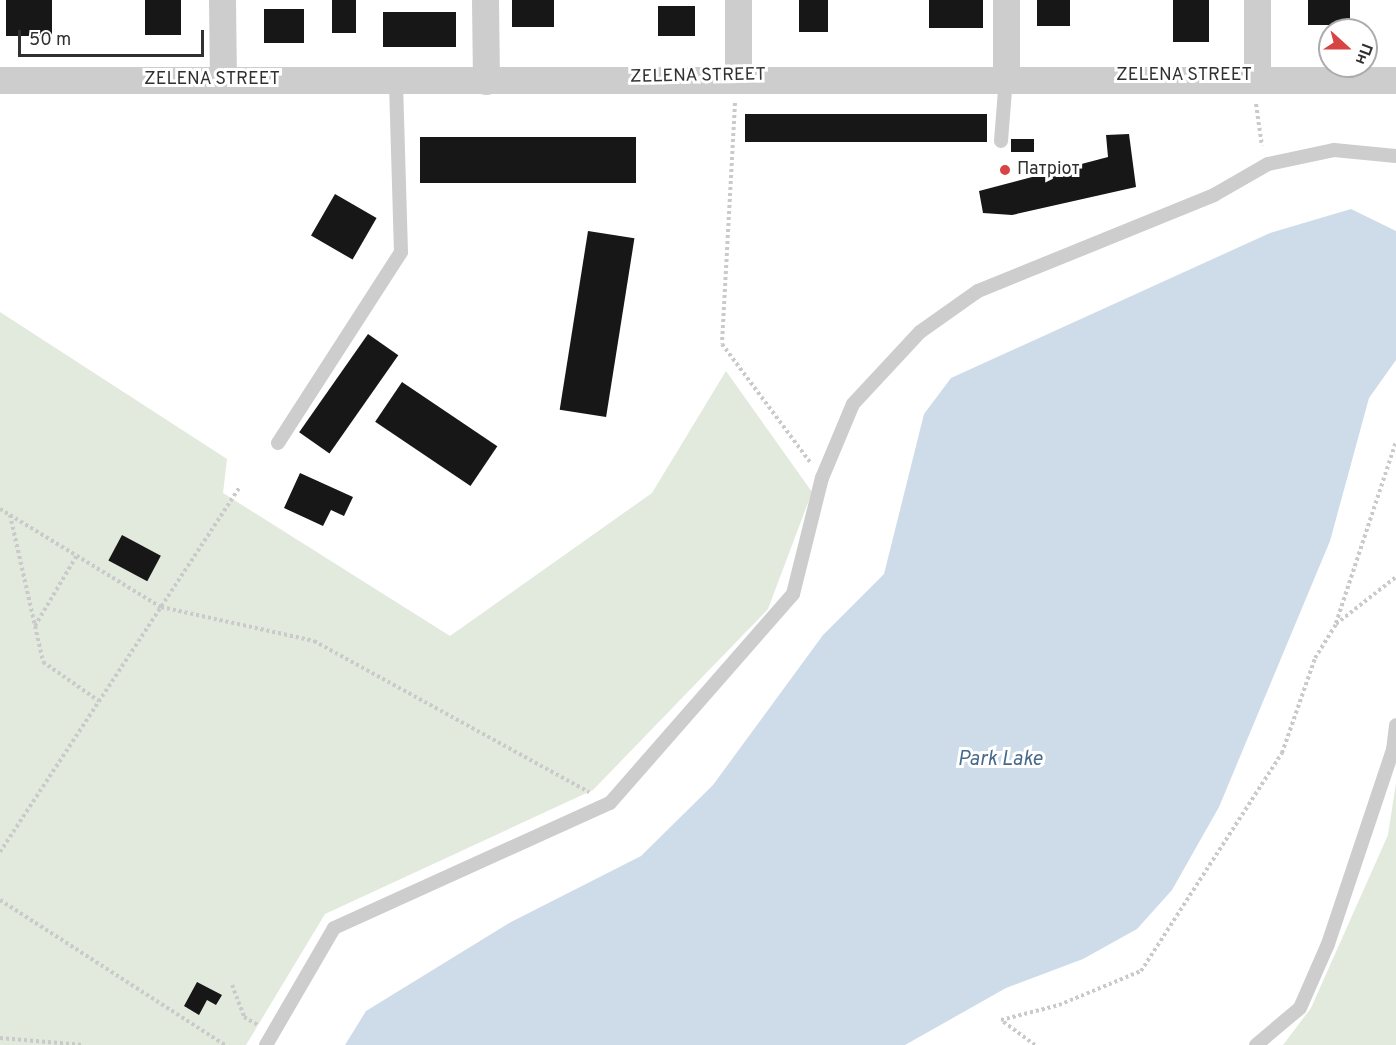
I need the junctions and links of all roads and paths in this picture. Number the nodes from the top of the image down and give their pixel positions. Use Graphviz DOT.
graph roads {
  1 [pos="222,0"];
  2 [pos="485,0"];
  3 [pos="738,0"];
  4 [pos="1006,0"];
  5 [pos="1257,0"];
  6 [pos="738,76"];
  7 [pos="1257,76"];
  8 [pos="1006,77"];
  9 [pos="222,79"];
  10 [pos="0,80"];
  11 [pos="396,80"];
  12 [pos="1396,80"];
  13 [pos="486,81"];
  14 [pos="1001,141"];
  15 [pos="1396,156"];
  16 [pos="1268,164"];
  17 [pos="1396,441"];
  18 [pos="278,443"];
  19 [pos="822,478"];
  20 [pos="240,487"];
  21 [pos="0,509"];
  22 [pos="10,515"];
  23 [pos="77,555"];
  24 [pos="1396,578"];
  25 [pos="161,607"];
  26 [pos="1336,624"];
  27 [pos="35,627"];
  28 [pos="99,702"];
  29 [pos="1396,724"];
  30 [pos="610,803"];
  31 [pos="0,852"];
  32 [pos="0,900"];
  33 [pos="232,986"];
  34 [pos="273,1032"];
  35 [pos="0,1038"];
  36 [pos="84,1045"];
  37 [pos="225,1045"];
  38 [pos="266,1045"];
  39 [pos="1035,1045"];
  40 [pos="1256,1045"];
  1 -- 9 [label="street"];
  2 -- 13 [label="street"];
  3 -- 6 [label="street"];
  4 -- 8 [label="street"];
  5 -- 7 [label="street"];
  6 -- 8 [label="street, ZELENA STREET"];
  6 -- 13 [label="street, ZELENA STREET"];
  6 -- 19 [label="path"];
  7 -- 8 [label="street, ZELENA STREET"];
  7 -- 12 [label="street, ZELENA STREET"];
  7 -- 16 [label="path"];
  8 -- 14 [label="lane"];
  9 -- 10 [label="street, ZELENA STREET"];
  9 -- 11 [label="street, ZELENA STREET"];
  11 -- 13 [label="street, ZELENA STREET"];
  11 -- 18 [label="lane"];
  15 -- 16 [label="lane"];
  16 -- 19 [label="lane"];
  17 -- 26 [label="path"];
  19 -- 30 [label="lane"];
  20 -- 25 [label="path"];
  21 -- 22 [label="path"];
  22 -- 23 [label="path"];
  22 -- 27 [label="path"];
  23 -- 25 [label="path"];
  23 -- 27 [label="path"];
  24 -- 26 [label="path"];
  25 -- 28 [label="path"];
  25 -- 30 [label="path"];
  26 -- 39 [label="path"];
  27 -- 28 [label="path"];
  28 -- 31 [label="path"];
  29 -- 40 [label="lane"];
  30 -- 34 [label="lane"];
  32 -- 37 [label="path"];
  33 -- 34 [label="path"];
  34 -- 38 [label="lane"];
  35 -- 36 [label="path"];
}
